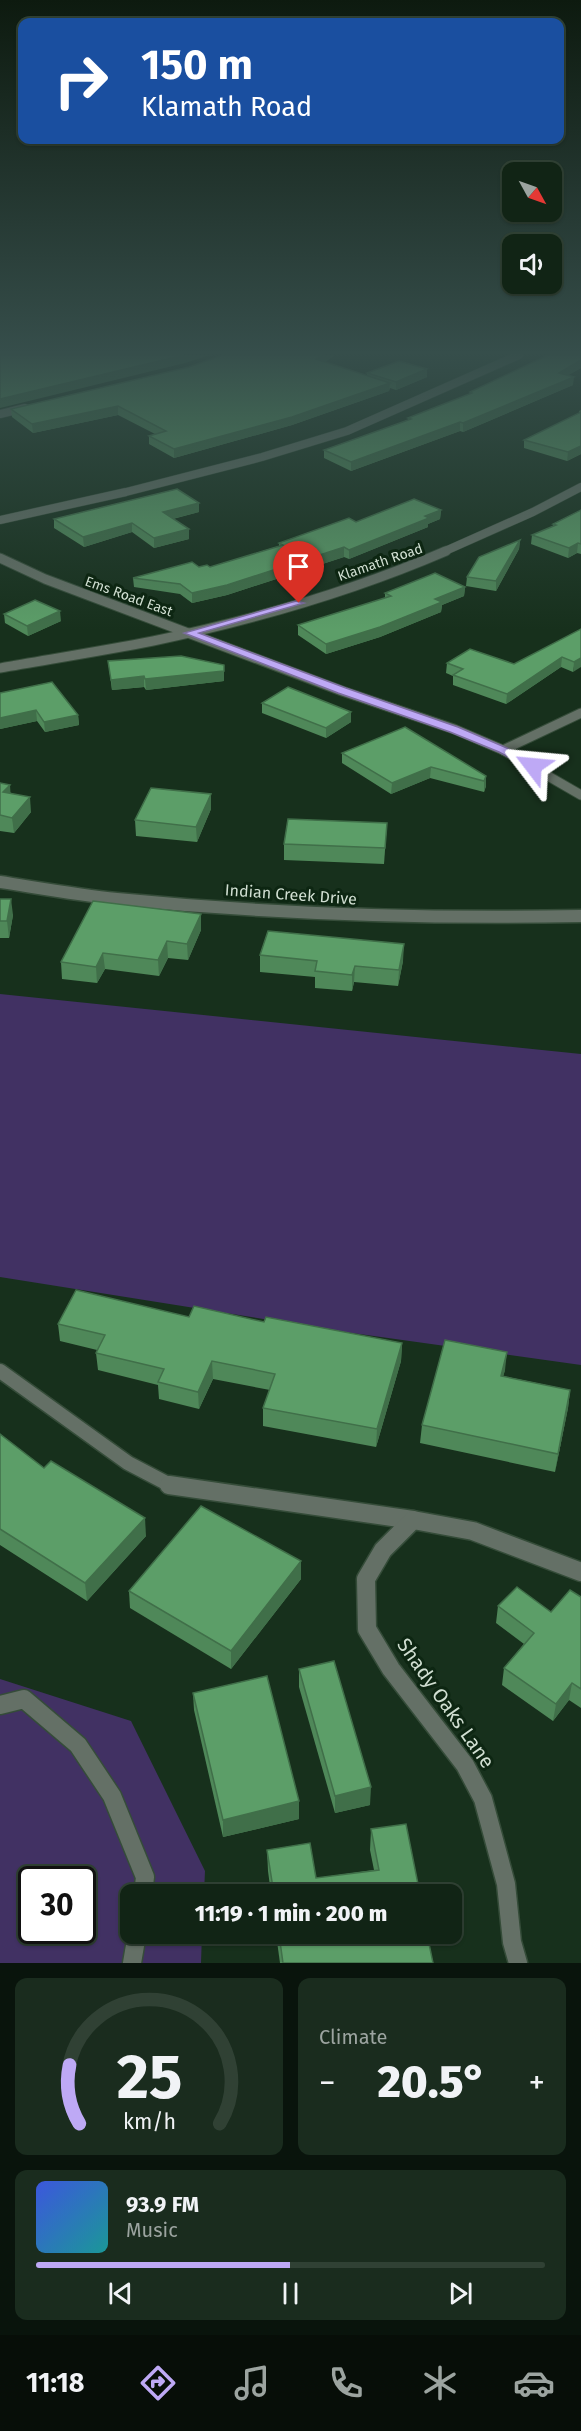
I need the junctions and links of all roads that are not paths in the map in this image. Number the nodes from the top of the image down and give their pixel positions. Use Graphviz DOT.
graph roads {
  1 [pos="296,447"];
  2 [pos="581,487"];
  3 [pos="0,520"];
  4 [pos="0,558"];
  5 [pos="189,633"];
  6 [pos="0,668"];
  7 [pos="581,713"];
  8 [pos="503,750"];
  9 [pos="581,795"];
  10 [pos="0,882"];
  11 [pos="581,916"];
  12 [pos="0,1371"];
  13 [pos="413,1520"];
  14 [pos="581,1572"];
  15 [pos="0,1705"];
  16 [pos="144,1884"];
  17 [pos="135,1944"];
  18 [pos="132,1963"];
  19 [pos="518,1963"];
  1 -- 3 [label="street"];
  2 -- 5 [label="street, Klamath Road"];
  4 -- 5 [label="street, Ems Road East"];
  5 -- 6 [label="street, Klamath Road"];
  5 -- 8 [label="street, Ems Road East"];
  7 -- 8 [label="street"];
  8 -- 9 [label="street, Ems Road East"];
  10 -- 11 [label="street, Indian Creek Drive"];
  12 -- 13 [label="street"];
  13 -- 14 [label="street"];
  13 -- 19 [label="street, Shady Oaks Lane"];
  15 -- 16 [label="street"];
  17 -- 18 [label="street"];
}
